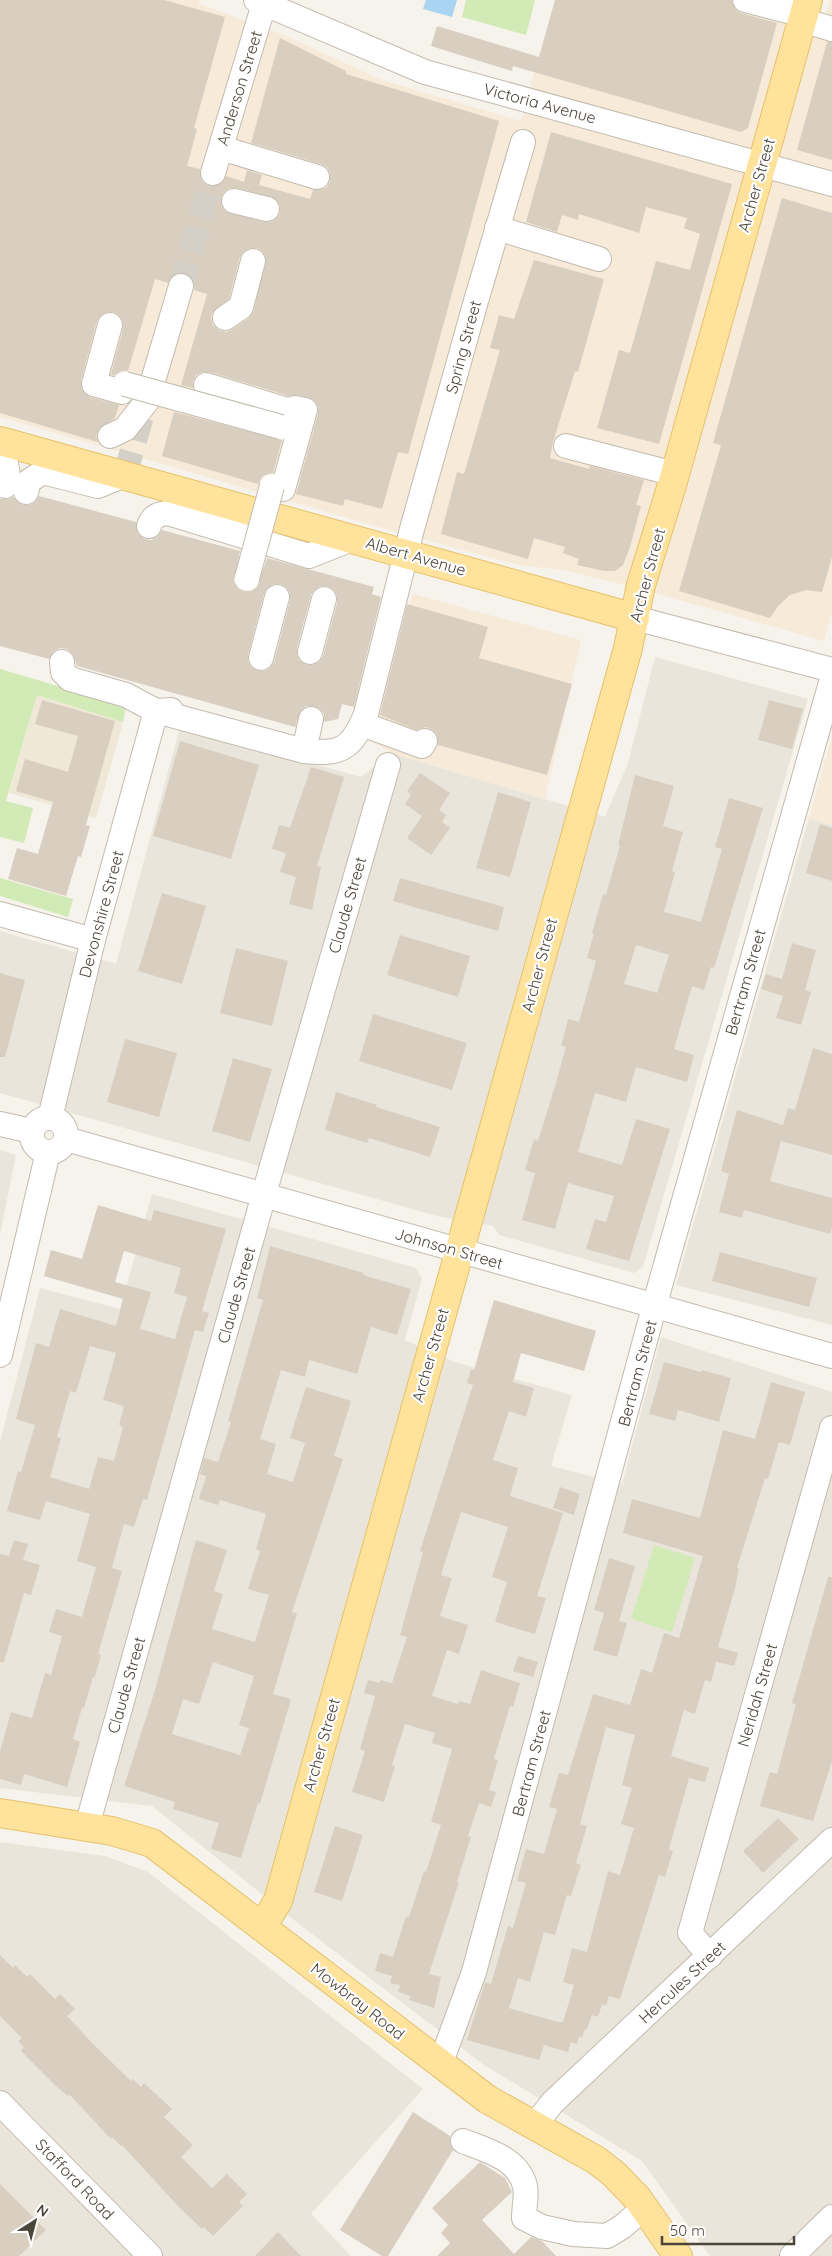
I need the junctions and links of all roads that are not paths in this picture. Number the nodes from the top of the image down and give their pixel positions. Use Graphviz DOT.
graph roads {
  1 [pos="744,0"];
  2 [pos="260,2"];
  3 [pos="804,12"];
  4 [pos="832,29"];
  5 [pos="523,142"];
  6 [pos="221,148"];
  7 [pos="762,165"];
  8 [pos="213,173"];
  9 [pos="317,177"];
  10 [pos="832,184"];
  11 [pos="234,201"];
  12 [pos="267,209"];
  13 [pos="497,228"];
  14 [pos="599,259"];
  15 [pos="252,261"];
  16 [pos="181,286"];
  17 [pos="226,318"];
  18 [pos="110,325"];
  19 [pos="206,386"];
  20 [pos="291,418"];
  21 [pos="110,436"];
  22 [pos="1,441"];
  23 [pos="566,446"];
  24 [pos="675,474"];
  25 [pos="125,475"];
  26 [pos="278,488"];
  27 [pos="149,526"];
  28 [pos="352,538"];
  29 [pos="406,554"];
  30 [pos="252,579"];
  31 [pos="278,597"];
  32 [pos="324,599"];
  33 [pos="406,604"];
  34 [pos="635,618"];
  35 [pos="310,652"];
  36 [pos="261,658"];
  37 [pos="62,662"];
  38 [pos="832,670"];
  39 [pos="832,679"];
  40 [pos="156,710"];
  41 [pos="362,724"];
  42 [pos="425,741"];
  43 [pos="304,751"];
  44 [pos="388,765"];
  45 [pos="0,914"];
  46 [pos="93,940"];
  47 [pos="0,1124"];
  48 [pos="41,1124"];
  49 [pos="57,1146"];
  50 [pos="263,1196"];
  51 [pos="460,1250"];
  52 [pos="655,1306"];
  53 [pos="0,1354"];
  54 [pos="832,1356"];
  55 [pos="832,1428"];
  56 [pos="0,1814"];
  57 [pos="87,1826"];
  58 [pos="832,1840"];
  59 [pos="262,1928"];
  60 [pos="710,1956"];
  61 [pos="440,2065"];
  62 [pos="0,2103"];
  63 [pos="534,2126"];
  64 [pos="463,2141"];
  65 [pos="645,2207"];
  66 [pos="832,2217"];
  67 [pos="150,2256"];
  68 [pos="678,2256"];
  69 [pos="792,2256"];
  1 -- 3 [label="street"];
  2 -- 6 [label="street, Anderson Street"];
  2 -- 7 [label="street, Victoria Avenue"];
  3 -- 4 [label="street"];
  3 -- 7 [label="main road, Archer Street"];
  5 -- 13 [label="street, Spring Street"];
  6 -- 8 [label="street, Anderson Street"];
  6 -- 9 [label="street"];
  7 -- 10 [label="street, Victoria Avenue"];
  7 -- 24 [label="main road, Archer Street"];
  11 -- 12 [label="street"];
  13 -- 14 [label="street"];
  13 -- 29 [label="street, Spring Street"];
  15 -- 17 [label="street"];
  16 -- 21 [label="street"];
  18 -- 20 [label="street, bridge"];
  19 -- 20 [label="street"];
  20 -- 26 [label="street"];
  20 -- 26 [label="street"];
  22 -- 25 [label="main road, Albert Avenue"];
  22 -- 25 [label="street"];
  23 -- 24 [label="street"];
  24 -- 34 [label="main road, Archer Street"];
  25 -- 28 [label="main road, Albert Avenue"];
  26 -- 30 [label="street"];
  27 -- 28 [label="street"];
  28 -- 29 [label="main road, Albert Avenue"];
  29 -- 33 [label="street"];
  29 -- 34 [label="main road, Albert Avenue"];
  29 -- 41 [label="street"];
  31 -- 36 [label="street"];
  32 -- 35 [label="street"];
  34 -- 38 [label="street, Albert Avenue"];
  34 -- 51 [label="main road, Archer Street"];
  37 -- 40 [label="street"];
  39 -- 52 [label="street, Bertram Street"];
  40 -- 43 [label="street"];
  40 -- 43 [label="street"];
  40 -- 46 [label="street, Devonshire Street"];
  41 -- 42 [label="street"];
  41 -- 43 [label="street"];
  44 -- 50 [label="street, Claude Street"];
  45 -- 46 [label="street"];
  46 -- 48 [label="street, Devonshire Street"];
  47 -- 48 [label="street"];
  48 -- 49 [label="street"];
  48 -- 49 [label="street"];
  49 -- 50 [label="street, Johnson Street"];
  49 -- 53 [label="street"];
  50 -- 51 [label="street, Johnson Street"];
  50 -- 57 [label="street, Claude Street"];
  51 -- 52 [label="street, Johnson Street"];
  51 -- 59 [label="main road, Archer Street"];
  52 -- 54 [label="street, Johnson Street"];
  52 -- 61 [label="street, Bertram Street"];
  55 -- 60 [label="street, Neridah Street"];
  56 -- 57 [label="main road, Mowbray Road"];
  57 -- 59 [label="main road, Mowbray Road"];
  58 -- 60 [label="street, Hercules Street"];
  59 -- 61 [label="main road, Mowbray Road"];
  60 -- 63 [label="street, Hercules Street"];
  61 -- 63 [label="main road, Mowbray Road"];
  62 -- 67 [label="street, Stafford Road"];
  63 -- 65 [label="main road, Mowbray Road"];
  64 -- 65 [label="street"];
  65 -- 68 [label="main road, Mowbray Road"];
  66 -- 69 [label="street"];
}
